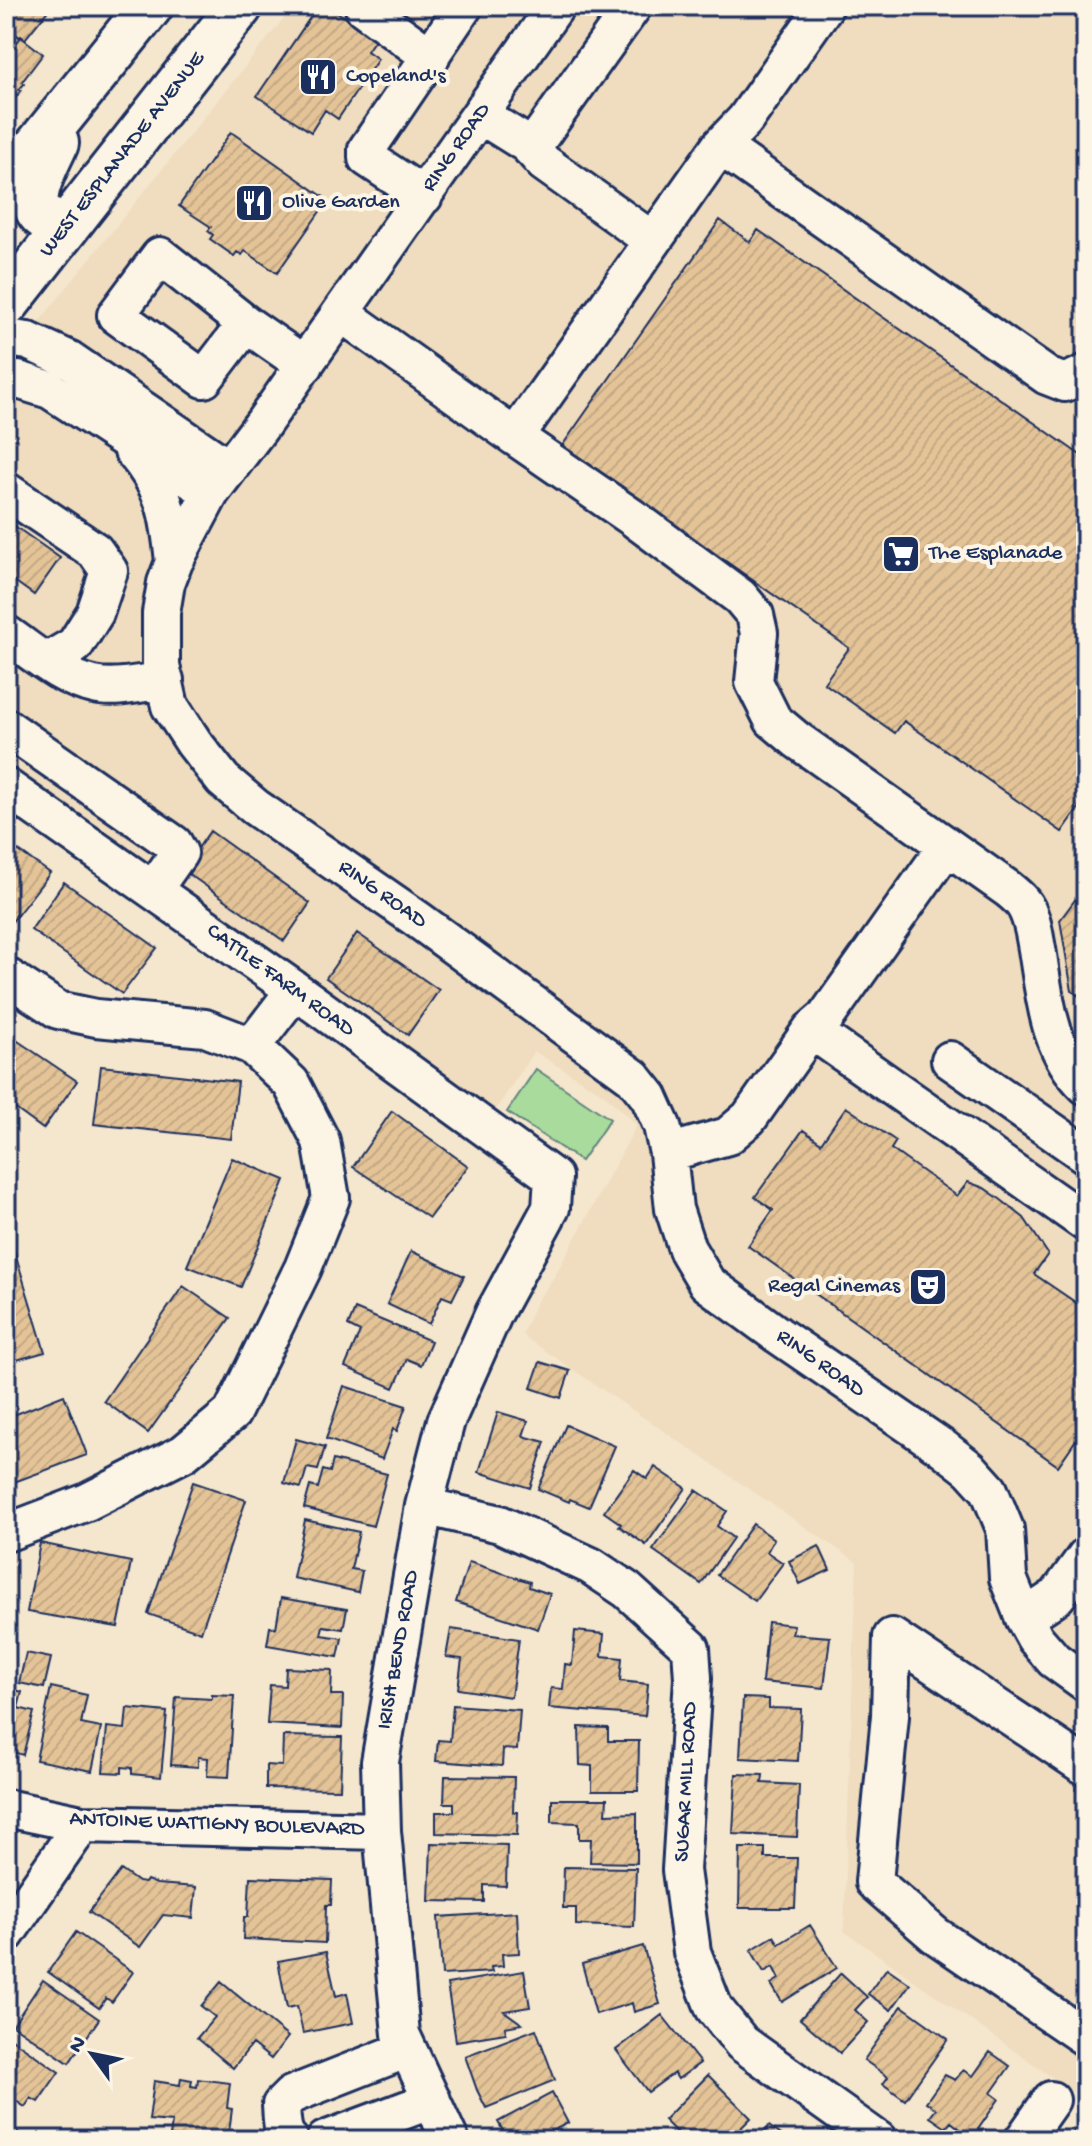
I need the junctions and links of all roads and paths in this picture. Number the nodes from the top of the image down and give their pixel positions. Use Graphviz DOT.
graph roads {
  1 [pos="219,6"];
  2 [pos="240,6"];
  3 [pos="364,6"];
  4 [pos="464,6"];
  5 [pos="556,6"];
  6 [pos="633,6"];
  7 [pos="825,6"];
  8 [pos="136,11"];
  9 [pos="201,55"];
  10 [pos="431,57"];
  11 [pos="74,100"];
  12 [pos="480,115"];
  13 [pos="720,146"];
  14 [pos="537,156"];
  15 [pos="6,185"];
  16 [pos="424,196"];
  17 [pos="68,223"];
  18 [pos="653,241"];
  19 [pos="6,304"];
  20 [pos="341,313"];
  21 [pos="246,324"];
  22 [pos="6,338"];
  23 [pos="305,365"];
  24 [pos="1086,373"];
  25 [pos="6,381"];
  26 [pos="122,437"];
  27 [pos="515,437"];
  28 [pos="220,480"];
  29 [pos="6,491"];
  30 [pos="174,562"];
  31 [pos="6,634"];
  32 [pos="60,654"];
  33 [pos="163,673"];
  34 [pos="6,727"];
  35 [pos="74,774"];
  36 [pos="6,787"];
  37 [pos="46,816"];
  38 [pos="947,846"];
  39 [pos="153,890"];
  40 [pos="6,976"];
  41 [pos="295,990"];
  42 [pos="818,1024"];
  43 [pos="252,1046"];
  44 [pos="950,1060"];
  45 [pos="1086,1086"];
  46 [pos="668,1153"];
  47 [pos="1086,1155"];
  48 [pos="553,1177"];
  49 [pos="1086,1223"];
  50 [pos="424,1506"];
  51 [pos="6,1533"];
  52 [pos="1086,1556"];
  53 [pos="1024,1618"];
  54 [pos="1086,1683"];
  55 [pos="1086,1767"];
  56 [pos="6,1808"];
  57 [pos="82,1824"];
  58 [pos="382,1831"];
  59 [pos="6,1934"];
  60 [pos="1086,2038"];
  61 [pos="408,2049"];
  62 [pos="432,2100"];
  63 [pos="1051,2100"];
  64 [pos="290,2140"];
  65 [pos="325,2140"];
  66 [pos="450,2140"];
  67 [pos="878,2140"];
  68 [pos="1023,2140"];
  1 -- 9 [label="main road"];
  2 -- 9 [label="main road, WEST ESPLANADE AVENUE"];
  3 -- 10 [label="street"];
  4 -- 10 [label="street"];
  5 -- 12 [label="street, RING ROAD"];
  6 -- 14 [label="street"];
  7 -- 13 [label="street"];
  8 -- 11 [label="main road"];
  9 -- 17 [label="main road, WEST ESPLANADE AVENUE"];
  10 -- 16 [label="street"];
  11 -- 15 [label="main road"];
  11 -- 17 [label="main road"];
  12 -- 14 [label="street"];
  12 -- 16 [label="street, RING ROAD"];
  13 -- 18 [label="street"];
  13 -- 24 [label="street"];
  14 -- 18 [label="street"];
  16 -- 20 [label="street, RING ROAD"];
  17 -- 19 [label="main road, WEST ESPLANADE AVENUE"];
  18 -- 27 [label="street"];
  20 -- 23 [label="street, RING ROAD"];
  20 -- 27 [label="street"];
  21 -- 23 [label="street"];
  22 -- 28 [label="street"];
  23 -- 28 [label="street, RING ROAD"];
  25 -- 26 [label="street"];
  26 -- 28 [label="street"];
  26 -- 30 [label="street"];
  27 -- 38 [label="street"];
  28 -- 30 [label="street, RING ROAD"];
  29 -- 32 [label="street"];
  30 -- 33 [label="street, RING ROAD"];
  31 -- 32 [label="street"];
  32 -- 33 [label="street"];
  33 -- 46 [label="street, RING ROAD"];
  34 -- 35 [label="street"];
  35 -- 37 [label="street"];
  35 -- 39 [label="street"];
  36 -- 37 [label="street, CATTLE FARM ROAD"];
  37 -- 39 [label="street, CATTLE FARM ROAD"];
  38 -- 42 [label="street"];
  38 -- 45 [label="street"];
  39 -- 41 [label="street, CATTLE FARM ROAD"];
  40 -- 43 [label="street"];
  41 -- 43 [label="street"];
  41 -- 48 [label="street, CATTLE FARM ROAD"];
  42 -- 46 [label="street"];
  42 -- 49 [label="street"];
  43 -- 51 [label="street"];
  44 -- 47 [label="street"];
  46 -- 53 [label="street, RING ROAD"];
  48 -- 50 [label="street, IRISH BEND ROAD"];
  50 -- 58 [label="street, IRISH BEND ROAD"];
  50 -- 67 [label="street, SUGAR MILL ROAD"];
  52 -- 53 [label="street"];
  53 -- 54 [label="street, RING ROAD"];
  55 -- 60 [label="street"];
  56 -- 57 [label="street, ANTOINE WATTIGNY BOULEVARD"];
  57 -- 58 [label="street, ANTOINE WATTIGNY BOULEVARD"];
  57 -- 59 [label="street"];
  58 -- 61 [label="street, IRISH BEND ROAD"];
  61 -- 62 [label="street, IRISH BEND ROAD"];
  61 -- 64 [label="street"];
  62 -- 65 [label="street"];
  62 -- 66 [label="street, IRISH BEND ROAD"];
  63 -- 68 [label="street"];
}
